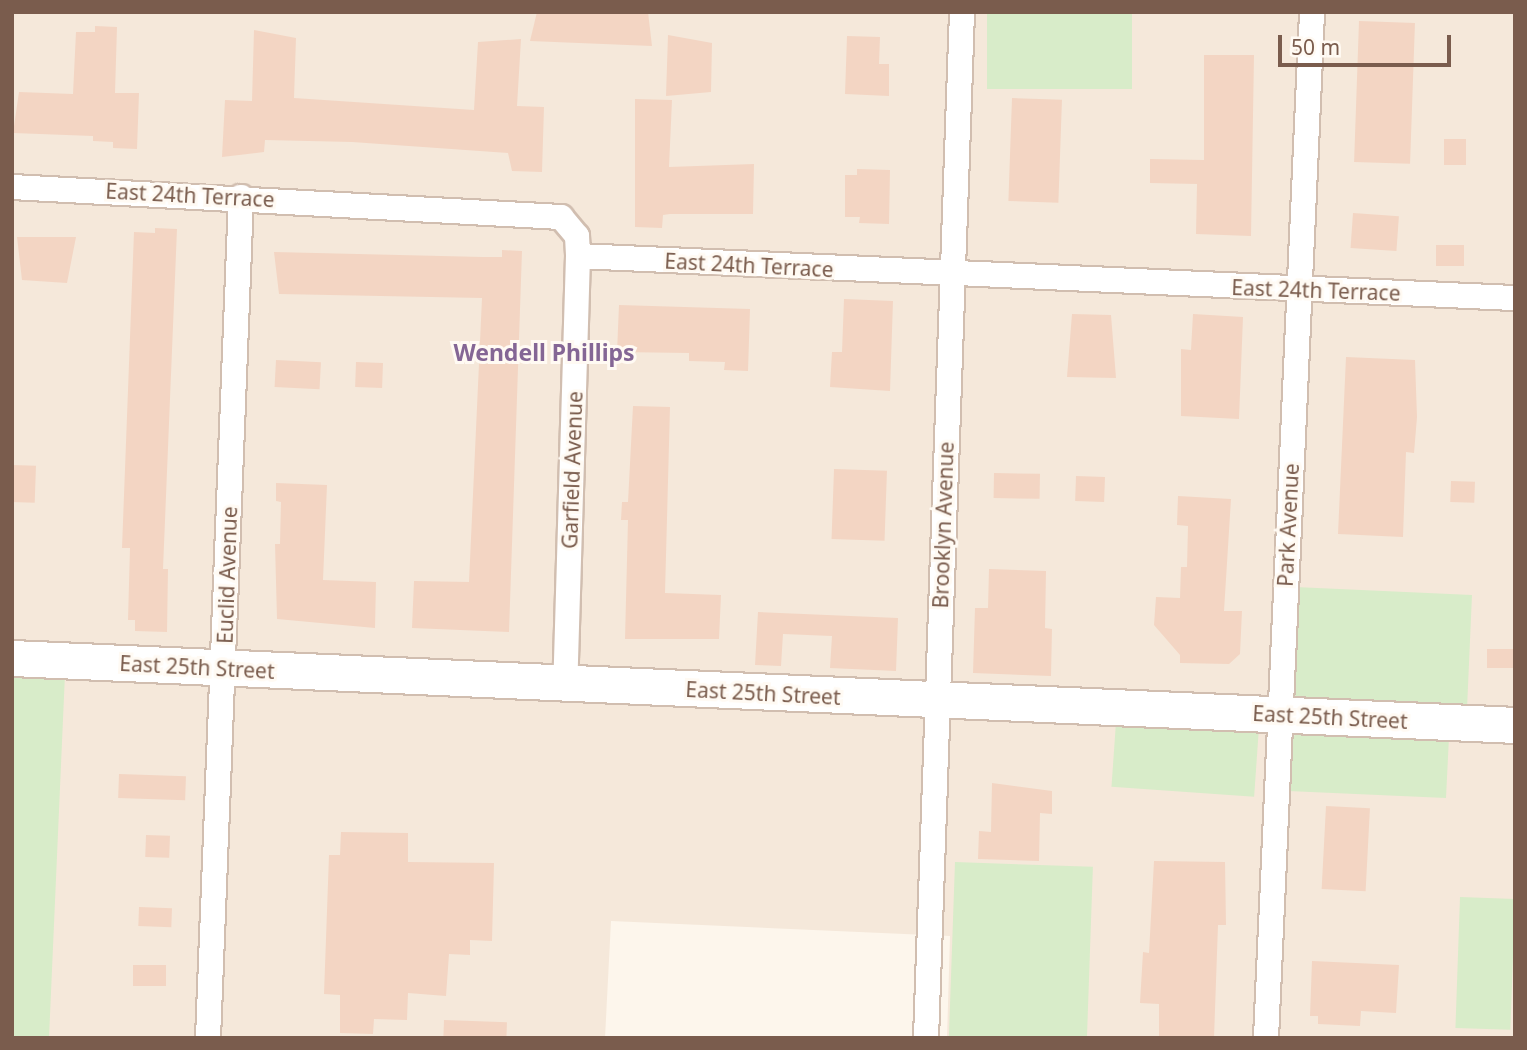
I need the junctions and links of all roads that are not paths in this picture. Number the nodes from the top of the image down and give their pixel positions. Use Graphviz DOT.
graph roads {
  1 [pos="962,12"];
  2 [pos="1312,12"];
  3 [pos="12,187"];
  4 [pos="241,197"];
  5 [pos="578,256"];
  6 [pos="952,275"];
  7 [pos="1301,289"];
  8 [pos="1515,298"];
  9 [pos="12,658"];
  10 [pos="223,668"];
  11 [pos="565,684"];
  12 [pos="936,701"];
  13 [pos="1277,714"];
  14 [pos="1515,725"];
  15 [pos="208,1038"];
  16 [pos="926,1038"];
  17 [pos="1266,1038"];
  1 -- 6 [label="street, Brooklyn Avenue"];
  2 -- 7 [label="street, Park Avenue"];
  3 -- 4 [label="street, East 24th Terrace"];
  4 -- 5 [label="street, East 24th Terrace"];
  4 -- 10 [label="street, Euclid Avenue"];
  5 -- 6 [label="street, East 24th Terrace"];
  5 -- 11 [label="street, Garfield Avenue"];
  6 -- 7 [label="street, East 24th Terrace"];
  6 -- 12 [label="street, Brooklyn Avenue"];
  7 -- 8 [label="street, East 24th Terrace"];
  7 -- 13 [label="street, Park Avenue"];
  9 -- 10 [label="street, East 25th Street"];
  10 -- 11 [label="street, East 25th Street"];
  10 -- 15 [label="street, Euclid Avenue"];
  11 -- 12 [label="street, East 25th Street"];
  12 -- 13 [label="street, East 25th Street"];
  12 -- 16 [label="street, Brooklyn Avenue"];
  13 -- 14 [label="street, East 25th Street"];
  13 -- 17 [label="street, Park Avenue"];
}
